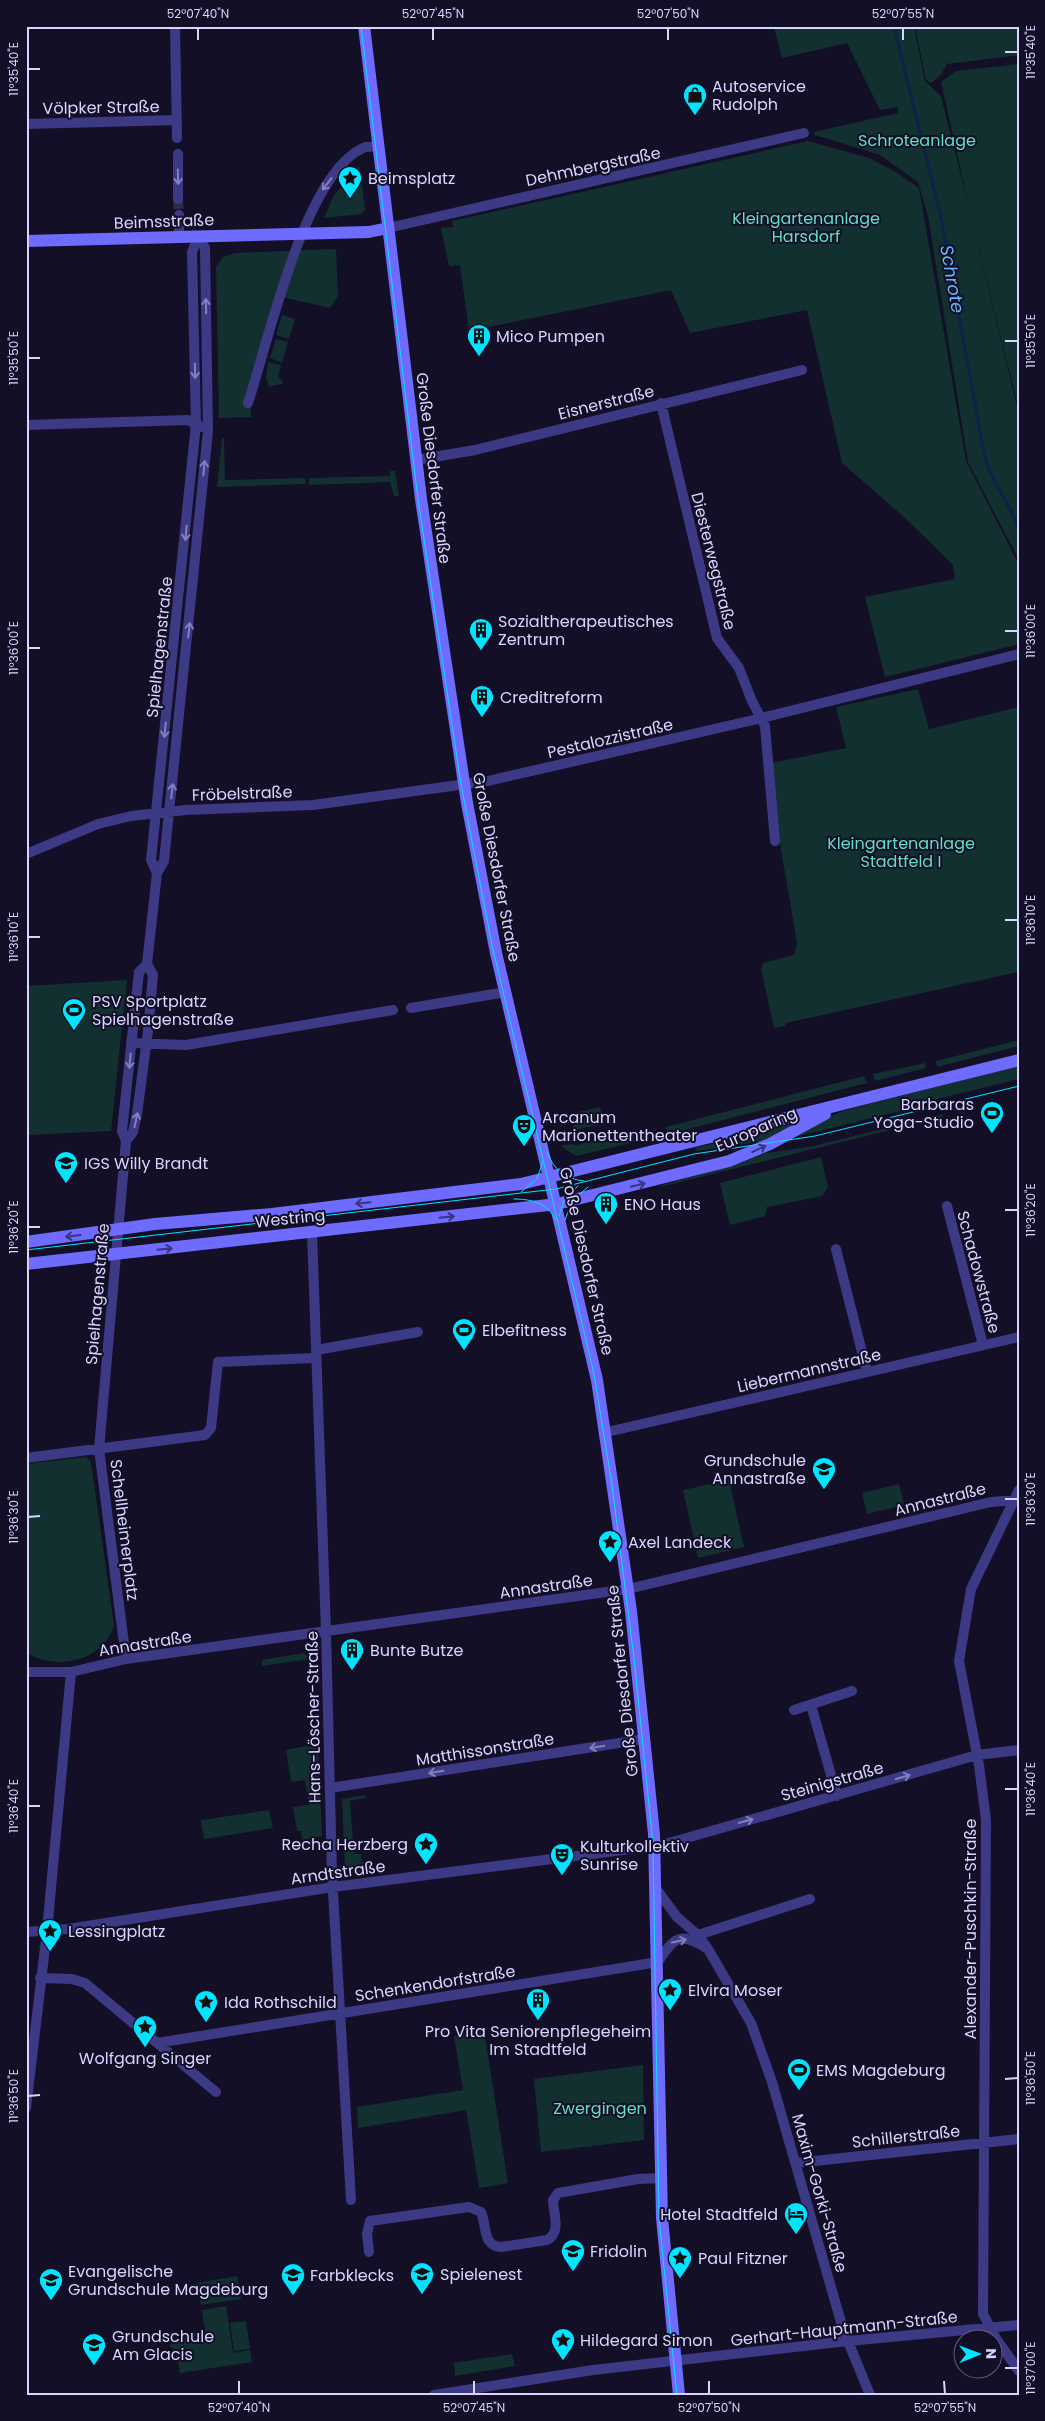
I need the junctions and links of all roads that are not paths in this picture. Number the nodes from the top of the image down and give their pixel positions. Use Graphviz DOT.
graph roads {
  1 [pos="175,26"];
  2 [pos="364,26"];
  3 [pos="177,120"];
  4 [pos="26,124"];
  5 [pos="804,133"];
  6 [pos="177,138"];
  7 [pos="378,146"];
  8 [pos="178,154"];
  9 [pos="178,199"];
  10 [pos="178,214"];
  11 [pos="388,228"];
  12 [pos="302,232"];
  13 [pos="179,237"];
  14 [pos="198,237"];
  15 [pos="26,241"];
  16 [pos="802,370"];
  17 [pos="248,403"];
  18 [pos="661,403"];
  19 [pos="196,424"];
  20 [pos="26,425"];
  21 [pos="208,432"];
  22 [pos="416,460"];
  23 [pos="1019,654"];
  24 [pos="762,718"];
  25 [pos="464,785"];
  26 [pos="169,812"];
  27 [pos="156,813"];
  28 [pos="775,840"];
  29 [pos="26,854"];
  30 [pos="157,873"];
  31 [pos="146,964"];
  32 [pos="506,992"];
  33 [pos="411,1008"];
  34 [pos="393,1010"];
  35 [pos="131,1043"];
  36 [pos="145,1044"];
  37 [pos="1019,1060"];
  38 [pos="848,1104"];
  39 [pos="126,1141"];
  40 [pos="551,1178"];
  41 [pos="557,1204"];
  42 [pos="947,1206"];
  43 [pos="119,1229"];
  44 [pos="312,1232"];
  45 [pos="26,1242"];
  46 [pos="836,1249"];
  47 [pos="116,1254"];
  48 [pos="26,1264"];
  49 [pos="418,1332"];
  50 [pos="1019,1337"];
  51 [pos="983,1345"];
  52 [pos="316,1354"];
  53 [pos="867,1372"];
  54 [pos="607,1432"];
  55 [pos="99,1449"];
  56 [pos="26,1458"];
  57 [pos="1017,1496"];
  58 [pos="628,1589"];
  59 [pos="326,1632"];
  60 [pos="126,1659"];
  61 [pos="26,1672"];
  62 [pos="71,1672"];
  63 [pos="852,1691"];
  64 [pos="811,1705"];
  65 [pos="794,1710"];
  66 [pos="645,1740"];
  67 [pos="1019,1750"];
  68 [pos="977,1755"];
  69 [pos="330,1788"];
  70 [pos="837,1796"];
  71 [pos="655,1846"];
  72 [pos="333,1887"];
  73 [pos="657,1890"];
  74 [pos="810,1899"];
  75 [pos="47,1931"];
  76 [pos="26,1932"];
  77 [pos="698,1935"];
  78 [pos="708,1949"];
  79 [pos="658,1962"];
  80 [pos="40,1978"];
  81 [pos="341,2013"];
  82 [pos="157,2042"];
  83 [pos="216,2092"];
  84 [pos="26,2108"];
  85 [pos="1019,2139"];
  86 [pos="984,2143"];
  87 [pos="796,2163"];
  88 [pos="661,2178"];
  89 [pos="351,2200"];
  90 [pos="369,2252"];
  91 [pos="1019,2325"];
  92 [pos="990,2328"];
  93 [pos="998,2328"];
  94 [pos="952,2332"];
  95 [pos="848,2341"];
  96 [pos="1002,2346"];
  97 [pos="675,2361"];
  98 [pos="1019,2371"];
  99 [pos="434,2395"];
  100 [pos="679,2395"];
  101 [pos="870,2395"];
  1 -- 3 [label="street"];
  2 -- 7 [label="main road, Große Diesdorfer Straße"];
  3 -- 4 [label="street, Völpker Straße"];
  3 -- 6 [label="street"];
  5 -- 11 [label="street, Dehmbergstraße"];
  7 -- 11 [label="main road, Große Diesdorfer Straße"];
  7 -- 12 [label="street, one-way"];
  8 -- 9 [label="street, one-way"];
  10 -- 13 [label="street"];
  11 -- 12 [label="main road"];
  11 -- 22 [label="main road, Große Diesdorfer Straße"];
  12 -- 14 [label="main road, Beimsstraße"];
  12 -- 17 [label="street"];
  13 -- 14 [label="main road, Beimsstraße"];
  13 -- 15 [label="main road, Beimsstraße"];
  14 -- 19 [label="street, Spielhagenstraße, one-way"];
  21 -- 14 [label="street, Spielhagenstraße, one-way"];
  16 -- 18 [label="street, Eisnerstraße"];
  18 -- 22 [label="street, Eisnerstraße"];
  18 -- 24 [label="street, Diesterwegstraße"];
  19 -- 20 [label="street"];
  19 -- 21 [label="street"];
  19 -- 27 [label="street, Spielhagenstraße, one-way"];
  26 -- 21 [label="street, Spielhagenstraße, one-way"];
  22 -- 25 [label="main road, Große Diesdorfer Straße"];
  23 -- 24 [label="street, Pestalozzistraße"];
  24 -- 25 [label="street, Pestalozzistraße"];
  24 -- 28 [label="street"];
  25 -- 26 [label="street, Fröbelstraße"];
  25 -- 32 [label="main road, Große Diesdorfer Straße"];
  26 -- 27 [label="street, Fröbelstraße"];
  26 -- 30 [label="street, Spielhagenstraße"];
  27 -- 29 [label="street, Fröbelstraße"];
  27 -- 30 [label="street, Spielhagenstraße"];
  30 -- 31 [label="street, Spielhagenstraße"];
  31 -- 35 [label="street, Spielhagenstraße"];
  31 -- 36 [label="street, Spielhagenstraße"];
  32 -- 33 [label="street"];
  32 -- 40 [label="main road, Große Diesdorfer Straße"];
  34 -- 36 [label="street"];
  35 -- 36 [label="street"];
  35 -- 39 [label="street, Spielhagenstraße, one-way"];
  39 -- 36 [label="street, Spielhagenstraße, one-way"];
  37 -- 38 [label="main road, Europaring"];
  38 -- 40 [label="main road, Europaring"];
  41 -- 38 [label="main road, Europaring, one-way"];
  39 -- 43 [label="street, Spielhagenstraße"];
  40 -- 41 [label="main road, Große Diesdorfer Straße"];
  40 -- 43 [label="main road, Westring, one-way"];
  44 -- 41 [label="main road, Westring, one-way"];
  41 -- 54 [label="main road, Große Diesdorfer Straße"];
  42 -- 51 [label="street, Schadowstraße"];
  43 -- 45 [label="main road, Westring, one-way"];
  43 -- 47 [label="street, Spielhagenstraße"];
  47 -- 44 [label="main road, Westring, one-way"];
  44 -- 52 [label="street, Hans-Löscher-Straße"];
  46 -- 53 [label="street"];
  47 -- 48 [label="main road, Westring"];
  47 -- 55 [label="street, Spielhagenstraße"];
  49 -- 52 [label="street"];
  50 -- 51 [label="street, Liebermannstraße"];
  51 -- 53 [label="street, Liebermannstraße"];
  52 -- 55 [label="street"];
  52 -- 59 [label="street, Hans-Löscher-Straße"];
  53 -- 54 [label="street, Liebermannstraße"];
  54 -- 58 [label="main road, Große Diesdorfer Straße"];
  55 -- 56 [label="street, Schellheimerplatz"];
  55 -- 60 [label="street, Schellheimerplatz"];
  57 -- 58 [label="street, Annastraße"];
  57 -- 68 [label="street, Alexander-Puschkin-Straße"];
  58 -- 59 [label="street, Annastraße"];
  58 -- 66 [label="main road, Große Diesdorfer Straße"];
  59 -- 60 [label="street, Annastraße"];
  59 -- 69 [label="street, Hans-Löscher-Straße"];
  60 -- 62 [label="street, Annastraße"];
  61 -- 62 [label="street, Annastraße"];
  62 -- 75 [label="street"];
  63 -- 64 [label="street"];
  64 -- 65 [label="street"];
  64 -- 70 [label="street"];
  66 -- 69 [label="street, Matthissonstraße, one-way"];
  66 -- 71 [label="main road, Große Diesdorfer Straße"];
  67 -- 68 [label="street, Steinigstraße"];
  70 -- 68 [label="street, Steinigstraße, one-way"];
  68 -- 86 [label="street, Alexander-Puschkin-Straße"];
  69 -- 72 [label="street, Hans-Löscher-Straße"];
  71 -- 70 [label="street, Steinigstraße, one-way"];
  71 -- 72 [label="street, Arndtstraße"];
  71 -- 73 [label="main road, Große Diesdorfer Straße"];
  72 -- 75 [label="street, Arndtstraße"];
  72 -- 81 [label="street, Hans-Löscher-Straße"];
  73 -- 77 [label="street, Maxim-Gorki-Straße"];
  73 -- 79 [label="main road, Große Diesdorfer Straße"];
  74 -- 77 [label="street"];
  75 -- 76 [label="street, Arndtstraße"];
  75 -- 80 [label="street"];
  77 -- 78 [label="street, Maxim-Gorki-Straße"];
  79 -- 78 [label="street, one-way"];
  78 -- 87 [label="street, Maxim-Gorki-Straße"];
  79 -- 81 [label="street, Schenkendorfstraße"];
  79 -- 88 [label="main road, Große Diesdorfer Straße"];
  80 -- 82 [label="street"];
  80 -- 84 [label="street"];
  81 -- 82 [label="street, Schenkendorfstraße"];
  81 -- 89 [label="street, Hans-Löscher-Straße"];
  82 -- 83 [label="street"];
  85 -- 86 [label="street, Schillerstraße"];
  86 -- 87 [label="street, Schillerstraße"];
  86 -- 92 [label="street, Alexander-Puschkin-Straße"];
  87 -- 95 [label="street, Maxim-Gorki-Straße"];
  88 -- 90 [label="street"];
  88 -- 97 [label="main road, Große Diesdorfer Straße"];
  91 -- 93 [label="street, Gerhart-Hauptmann-Straße"];
  94 -- 95 [label="street, Gerhart-Hauptmann-Straße"];
  95 -- 97 [label="street, Gerhart-Hauptmann-Straße"];
  95 -- 101 [label="street, Maxim-Gorki-Straße"];
  96 -- 98 [label="street, Alexander-Puschkin-Straße"];
  97 -- 99 [label="street, Gerhart-Hauptmann-Straße"];
  97 -- 100 [label="main road, Große Diesdorfer Straße"];
}
